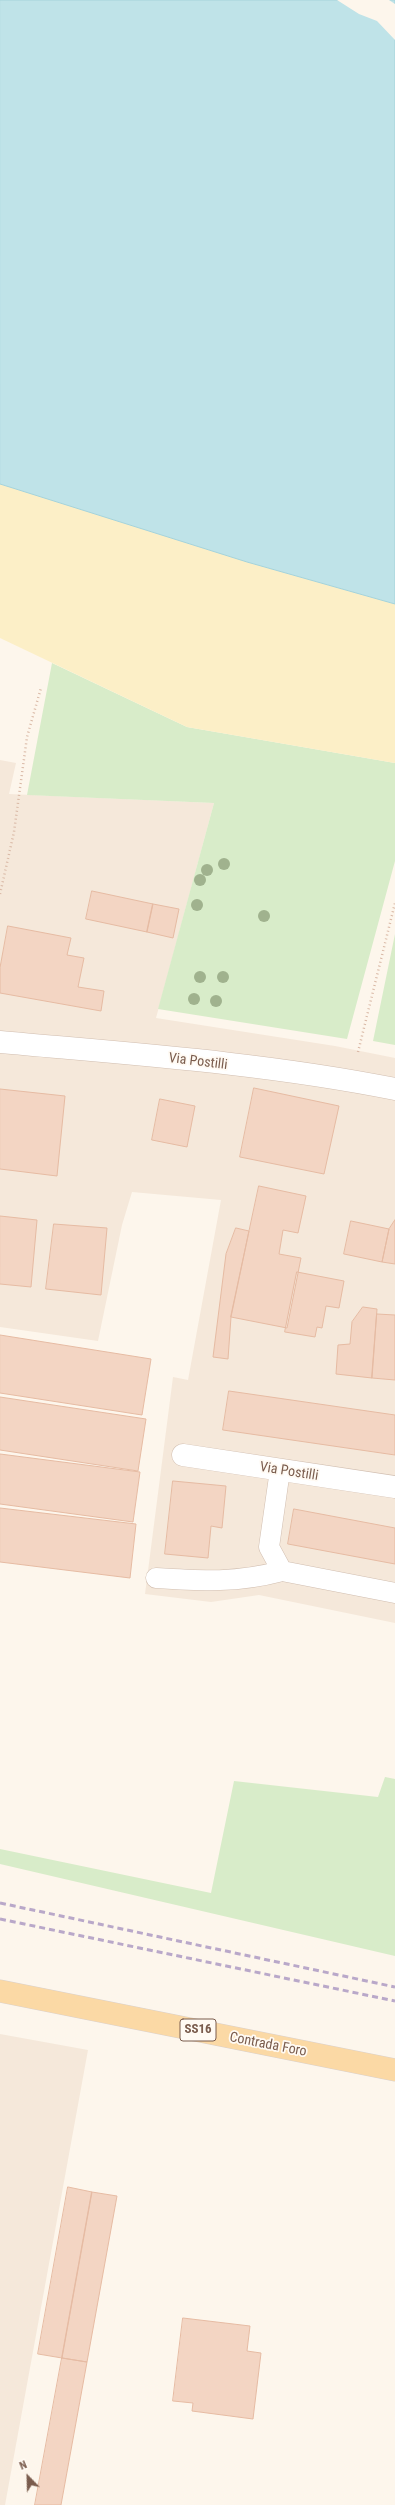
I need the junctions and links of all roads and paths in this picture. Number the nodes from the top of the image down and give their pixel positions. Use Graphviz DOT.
graph roads {
  1 [pos="41,688"];
  2 [pos="0,894"];
  3 [pos="395,903"];
  4 [pos="0,1042"];
  5 [pos="350,1081"];
  6 [pos="395,1090"];
  7 [pos="183,1456"];
  8 [pos="280,1470"];
  9 [pos="395,1487"];
  10 [pos="282,1570"];
  11 [pos="156,1578"];
  12 [pos="395,1593"];
  13 [pos="0,1991"];
  14 [pos="395,2070"];
  1 -- 2 [label="path"];
  3 -- 5 [label="path"];
  4 -- 5 [label="street, Via Postilli"];
  5 -- 6 [label="street, Via Postilli"];
  7 -- 8 [label="street, Via Postilli"];
  8 -- 9 [label="street, Via Postilli"];
  8 -- 10 [label="lane"];
  10 -- 11 [label="lane"];
  10 -- 12 [label="lane"];
  13 -- 14 [label="main road, Contrada Foro / SS16"];
}
